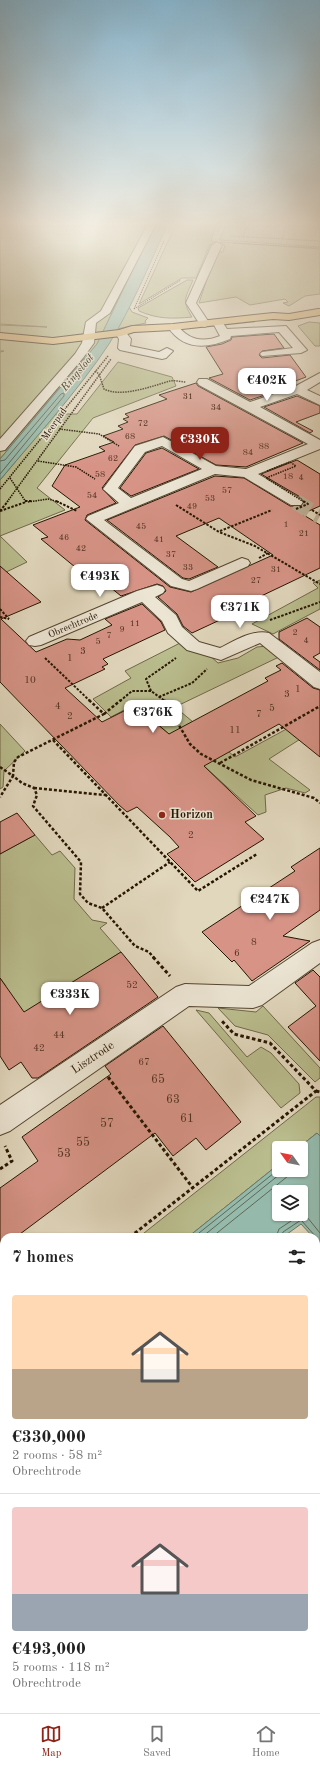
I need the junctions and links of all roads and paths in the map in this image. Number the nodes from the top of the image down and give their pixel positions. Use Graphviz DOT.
graph roads {
  1 [pos="109,306"];
  2 [pos="193,306"];
  3 [pos="302,306"];
  4 [pos="308,306"];
  5 [pos="319,312"];
  6 [pos="273,316"];
  7 [pos="217,322"];
  8 [pos="205,324"];
  9 [pos="173,327"];
  10 [pos="0,331"];
  11 [pos="119,333"];
  12 [pos="224,333"];
  13 [pos="0,336"];
  14 [pos="88,336"];
  15 [pos="74,337"];
  16 [pos="124,348"];
  17 [pos="167,351"];
  18 [pos="266,354"];
  19 [pos="98,374"];
  20 [pos="320,378"];
  21 [pos="203,382"];
  22 [pos="298,390"];
  23 [pos="320,401"];
  24 [pos="249,407"];
  25 [pos="59,429"];
  26 [pos="319,444"];
  27 [pos="0,447"];
  28 [pos="135,456"];
  29 [pos="38,462"];
  30 [pos="212,470"];
  31 [pos="267,471"];
  32 [pos="247,473"];
  33 [pos="10,478"];
  34 [pos="17,488"];
  35 [pos="0,489"];
  36 [pos="110,490"];
  37 [pos="157,493"];
  38 [pos="26,502"];
  39 [pos="129,504"];
  40 [pos="295,504"];
  41 [pos="0,511"];
  42 [pos="93,519"];
  43 [pos="219,532"];
  44 [pos="242,563"];
  45 [pos="177,583"];
  46 [pos="320,584"];
  47 [pos="143,595"];
  48 [pos="320,602"];
  49 [pos="0,609"];
  50 [pos="0,617"];
  51 [pos="263,637"];
  52 [pos="35,641"];
  53 [pos="214,652"];
  54 [pos="320,683"];
  55 [pos="151,691"];
  56 [pos="159,697"];
  57 [pos="320,706"];
  58 [pos="104,714"];
  59 [pos="53,740"];
  60 [pos="220,763"];
  61 [pos="0,767"];
  62 [pos="13,776"];
  63 [pos="34,788"];
  64 [pos="106,795"];
  65 [pos="0,797"];
  66 [pos="320,803"];
  67 [pos="257,854"];
  68 [pos="170,862"];
  69 [pos="102,908"];
  70 [pos="320,950"];
  71 [pos="191,995"];
  72 [pos="93,1058"];
  73 [pos="318,1091"];
  74 [pos="2,1131"];
  75 [pos="0,1170"];
  76 [pos="193,1188"];
  77 [pos="135,1233"];
  1 -- 14 [label="street"];
  2 -- 8 [label="street"];
  3 -- 6 [label="main road"];
  4 -- 5 [label="main road"];
  5 -- 6 [label="main road"];
  6 -- 7 [label="main road"];
  7 -- 8 [label="main road"];
  7 -- 12 [label="street"];
  8 -- 9 [label="main road"];
  9 -- 11 [label="main road"];
  9 -- 12 [label="street"];
  10 -- 15 [label="main road"];
  11 -- 14 [label="main road"];
  11 -- 16 [label="street"];
  12 -- 18 [label="street"];
  13 -- 15 [label="main road"];
  14 -- 15 [label="main road"];
  14 -- 27 [label="street"];
  16 -- 17 [label="street"];
  16 -- 19 [label="path, Meerpad"];
  19 -- 21 [label="path"];
  19 -- 25 [label="path, Meerpad"];
  19 -- 33 [label="path"];
  20 -- 22 [label="street"];
  21 -- 24 [label="street"];
  22 -- 23 [label="street"];
  22 -- 24 [label="street"];
  24 -- 26 [label="street"];
  25 -- 28 [label="path"];
  25 -- 29 [label="path, Meerpad"];
  26 -- 32 [label="street"];
  28 -- 30 [label="street"];
  28 -- 36 [label="street"];
  29 -- 34 [label="path, Meerpad"];
  29 -- 36 [label="path"];
  30 -- 32 [label="street"];
  30 -- 37 [label="street"];
  31 -- 40 [label="path, bridge"];
  32 -- 40 [label="street"];
  33 -- 34 [label="path"];
  33 -- 35 [label="path"];
  34 -- 38 [label="path"];
  34 -- 41 [label="path, Meerpad"];
  36 -- 39 [label="street"];
  37 -- 39 [label="street"];
  37 -- 43 [label="path"];
  38 -- 41 [label="path"];
  38 -- 42 [label="path"];
  39 -- 42 [label="street"];
  40 -- 43 [label="path"];
  42 -- 45 [label="street"];
  43 -- 46 [label="path"];
  44 -- 45 [label="street, Obrechtrode"];
  45 -- 47 [label="street, Obrechtrode"];
  47 -- 52 [label="street, Obrechtrode"];
  47 -- 53 [label="street"];
  48 -- 51 [label="path"];
  49 -- 50 [label="path"];
  51 -- 53 [label="street"];
  51 -- 54 [label="street"];
  52 -- 58 [label="path"];
  53 -- 55 [label="path"];
  53 -- 56 [label="path"];
  55 -- 56 [label="path"];
  55 -- 58 [label="path"];
  56 -- 60 [label="path"];
  57 -- 60 [label="path"];
  58 -- 59 [label="path"];
  59 -- 62 [label="path"];
  59 -- 64 [label="path"];
  60 -- 66 [label="path"];
  61 -- 62 [label="path"];
  62 -- 63 [label="path"];
  62 -- 65 [label="path"];
  63 -- 64 [label="path"];
  63 -- 69 [label="path"];
  64 -- 68 [label="path"];
  67 -- 68 [label="path"];
  68 -- 69 [label="path"];
  69 -- 71 [label="path"];
  70 -- 71 [label="street"];
  71 -- 72 [label="street, Lisztrode"];
  71 -- 73 [label="path"];
  72 -- 74 [label="street, Lisztrode"];
  72 -- 76 [label="path"];
  73 -- 76 [label="path"];
  74 -- 75 [label="path"];
  76 -- 77 [label="path"];
}
